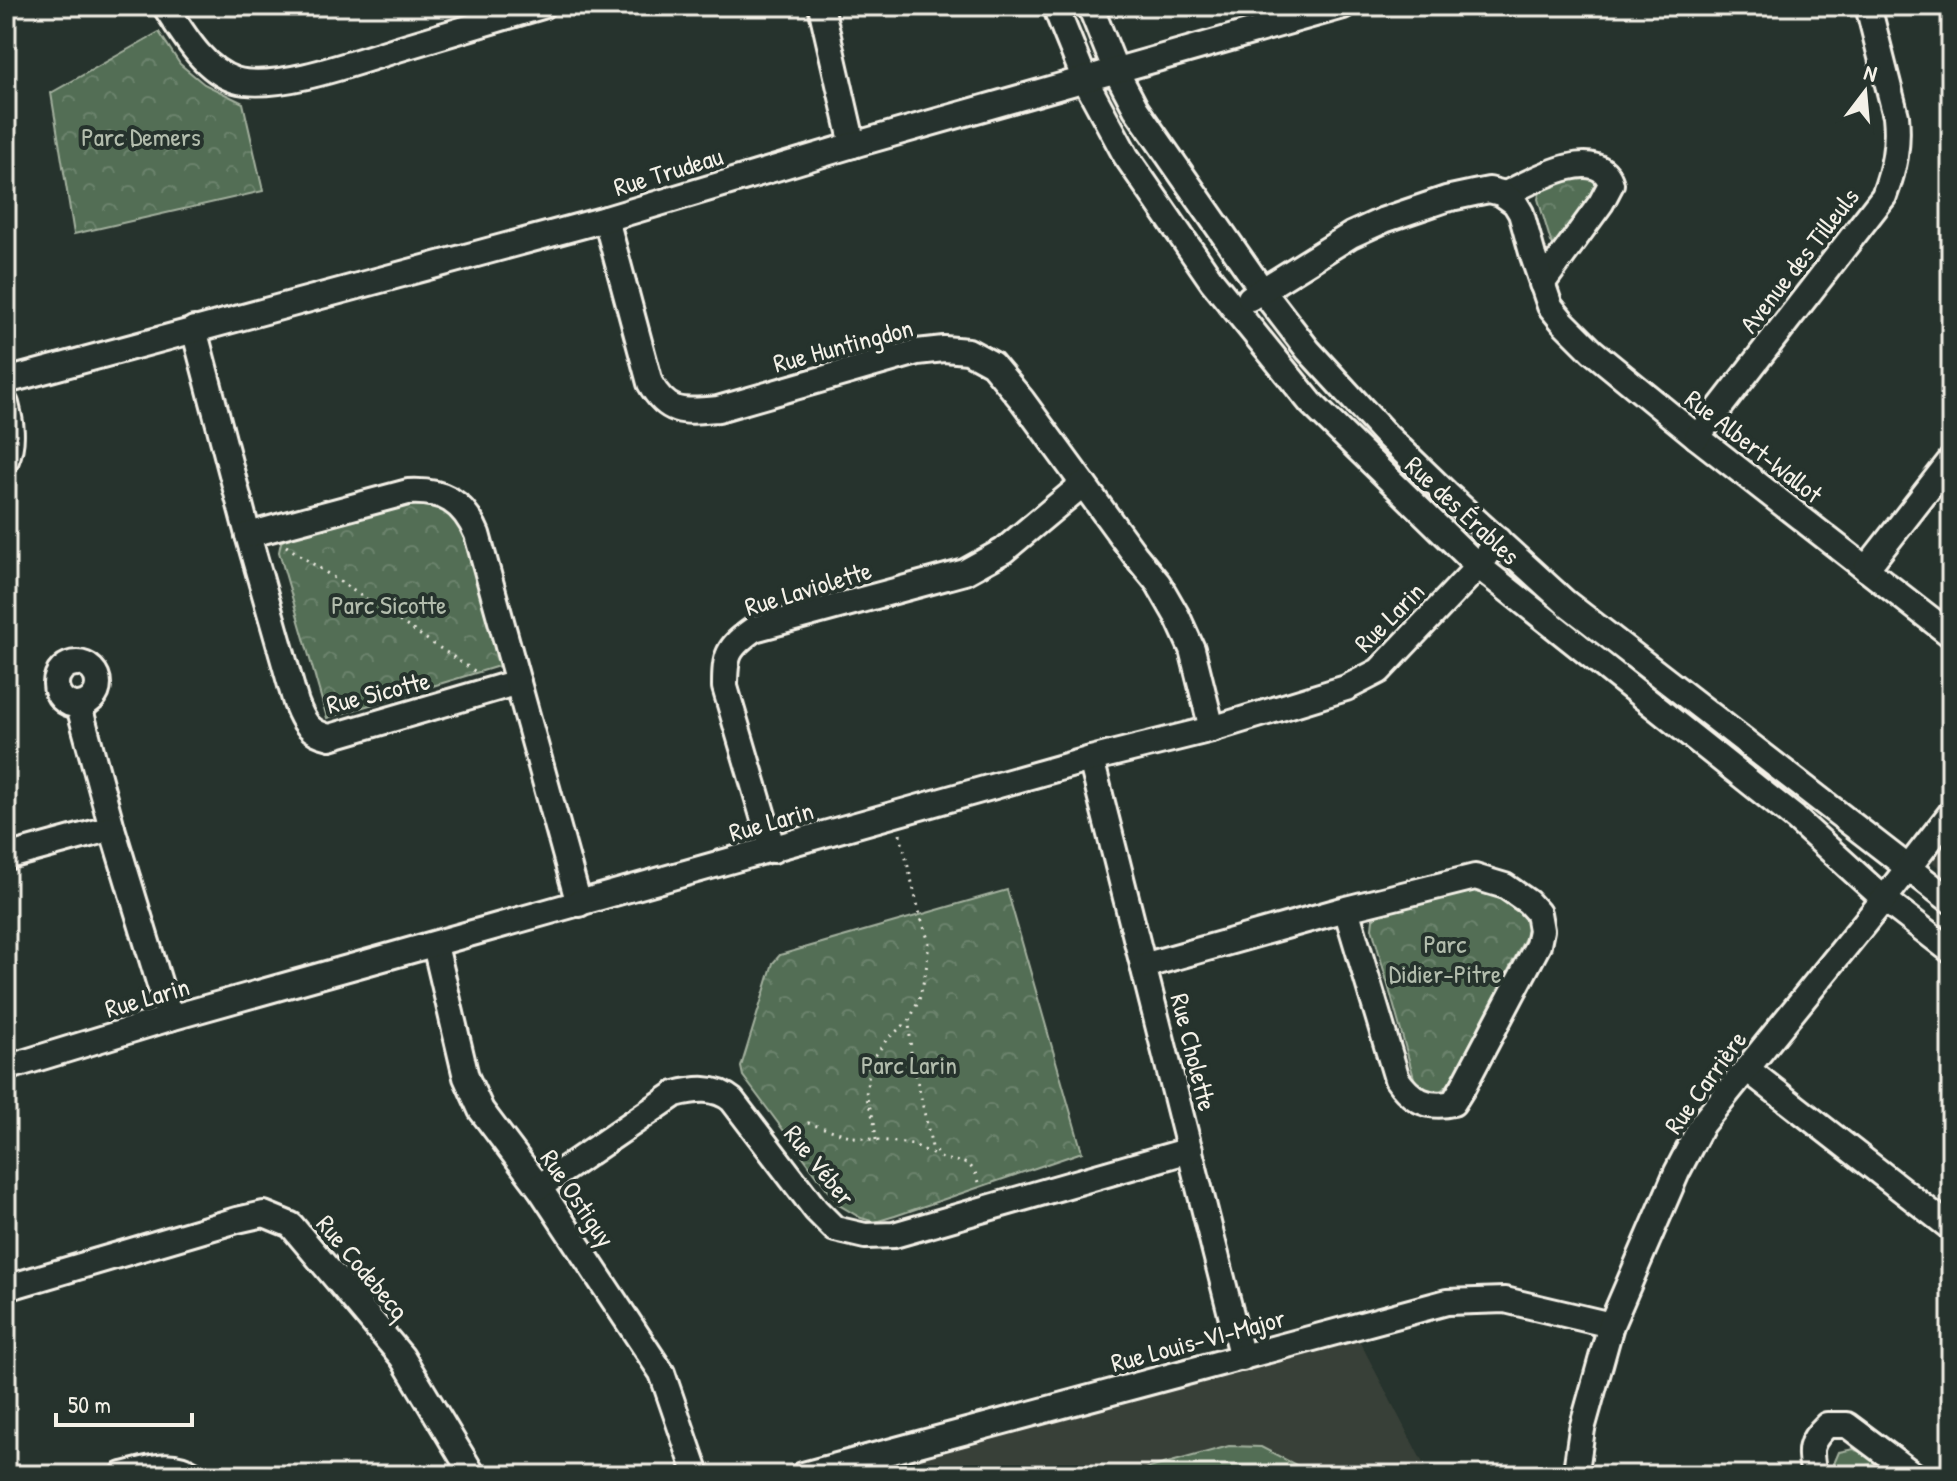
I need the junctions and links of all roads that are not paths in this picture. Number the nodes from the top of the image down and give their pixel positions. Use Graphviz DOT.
graph roads {
  1 [pos="165,6"];
  2 [pos="542,6"];
  3 [pos="821,6"];
  4 [pos="1055,6"];
  5 [pos="1090,6"];
  6 [pos="1343,6"];
  7 [pos="1868,6"];
  8 [pos="1116,71"];
  9 [pos="1085,80"];
  10 [pos="853,145"];
  11 [pos="1504,195"];
  12 [pos="606,219"];
  13 [pos="1542,284"];
  14 [pos="1262,290"];
  15 [pos="1234,308"];
  16 [pos="194,329"];
  17 [pos="6,381"];
  18 [pos="6,404"];
  19 [pos="1697,437"];
  20 [pos="6,460"];
  21 [pos="1951,460"];
  22 [pos="1083,484"];
  23 [pos="259,532"];
  24 [pos="1498,540"];
  25 [pos="1477,565"];
  26 [pos="1866,569"];
  27 [pos="1951,635"];
  28 [pos="518,682"];
  29 [pos="79,706"];
  30 [pos="1212,729"];
  31 [pos="1091,759"];
  32 [pos="1951,813"];
  33 [pos="112,828"];
  34 [pos="773,850"];
  35 [pos="6,857"];
  36 [pos="1909,869"];
  37 [pos="1884,899"];
  38 [pos="1951,901"];
  39 [pos="579,904"];
  40 [pos="1346,909"];
  41 [pos="435,945"];
  42 [pos="1951,951"];
  43 [pos="1143,966"];
  44 [pos="170,1018"];
  45 [pos="6,1068"];
  46 [pos="1747,1069"];
  47 [pos="1190,1150"];
  48 [pos="539,1187"];
  49 [pos="1951,1228"];
  50 [pos="6,1288"];
  51 [pos="1611,1325"];
  52 [pos="1242,1358"];
  53 [pos="808,1474"];
  54 [pos="123,1475"];
  55 [pos="195,1475"];
  56 [pos="473,1475"];
  57 [pos="697,1475"];
  58 [pos="1578,1475"];
  59 [pos="1814,1475"];
  60 [pos="1914,1475"];
  1 -- 2 [label="street"];
  3 -- 10 [label="street"];
  4 -- 9 [label="street, Rue des Érables"];
  5 -- 8 [label="street, Rue des Érables"];
  6 -- 8 [label="street, Rue Trudeau"];
  7 -- 19 [label="street, Avenue des Tilleuls"];
  8 -- 9 [label="street, Rue Trudeau"];
  8 -- 14 [label="street, Rue des Érables"];
  9 -- 10 [label="street, Rue Trudeau"];
  9 -- 15 [label="street, Rue des Érables"];
  10 -- 12 [label="street, Rue Trudeau"];
  11 -- 13 [label="street, Rue Albert-Wallot"];
  11 -- 13 [label="street"];
  11 -- 14 [label="street"];
  12 -- 16 [label="street, Rue Trudeau"];
  12 -- 22 [label="street, Rue Huntingdon"];
  13 -- 19 [label="street, Rue Albert-Wallot"];
  14 -- 15 [label="street"];
  14 -- 24 [label="street, Rue des Érables"];
  15 -- 25 [label="street, Rue des Érables"];
  16 -- 17 [label="street, Rue Trudeau"];
  16 -- 23 [label="street, Rue Sicotte"];
  18 -- 20 [label="street"];
  19 -- 26 [label="street, Rue Albert-Wallot"];
  21 -- 26 [label="street"];
  22 -- 30 [label="street, Rue Huntingdon"];
  22 -- 34 [label="street, Rue Laviolette"];
  23 -- 28 [label="street"];
  23 -- 28 [label="street, Rue Sicotte"];
  24 -- 25 [label="street, Rue Larin"];
  24 -- 36 [label="street, Rue des Érables"];
  25 -- 30 [label="street, Rue Larin"];
  25 -- 37 [label="street, Rue des Érables"];
  26 -- 27 [label="street, Rue Albert-Wallot"];
  28 -- 39 [label="street"];
  29 -- 33 [label="street"];
  30 -- 31 [label="street, Rue Larin"];
  31 -- 34 [label="street, Rue Larin"];
  31 -- 43 [label="street, Rue Cholette"];
  32 -- 36 [label="street, Rue Carrière"];
  33 -- 35 [label="street"];
  33 -- 44 [label="street"];
  34 -- 39 [label="street, Rue Larin"];
  36 -- 37 [label="street, Rue Carrière"];
  36 -- 38 [label="street, Rue des Érables"];
  37 -- 42 [label="street, Rue des Érables"];
  37 -- 46 [label="street, Rue Carrière"];
  39 -- 41 [label="street, Rue Larin"];
  40 -- 40 [label="street"];
  40 -- 43 [label="street"];
  41 -- 44 [label="street, Rue Larin"];
  41 -- 48 [label="street, Rue Ostiguy"];
  43 -- 47 [label="street, Rue Cholette"];
  44 -- 45 [label="street, Rue Larin"];
  46 -- 49 [label="street"];
  46 -- 51 [label="street, Rue Carrière"];
  47 -- 48 [label="street, Rue Véber"];
  47 -- 52 [label="street, Rue Cholette"];
  48 -- 57 [label="street, Rue Ostiguy"];
  50 -- 56 [label="street, Rue Codebecq"];
  51 -- 52 [label="street, Rue Louis-VI-Major"];
  51 -- 58 [label="street, Rue Carrière"];
  52 -- 53 [label="street, Rue Louis-VI-Major"];
  54 -- 55 [label="street"];
  59 -- 60 [label="street"];
}
